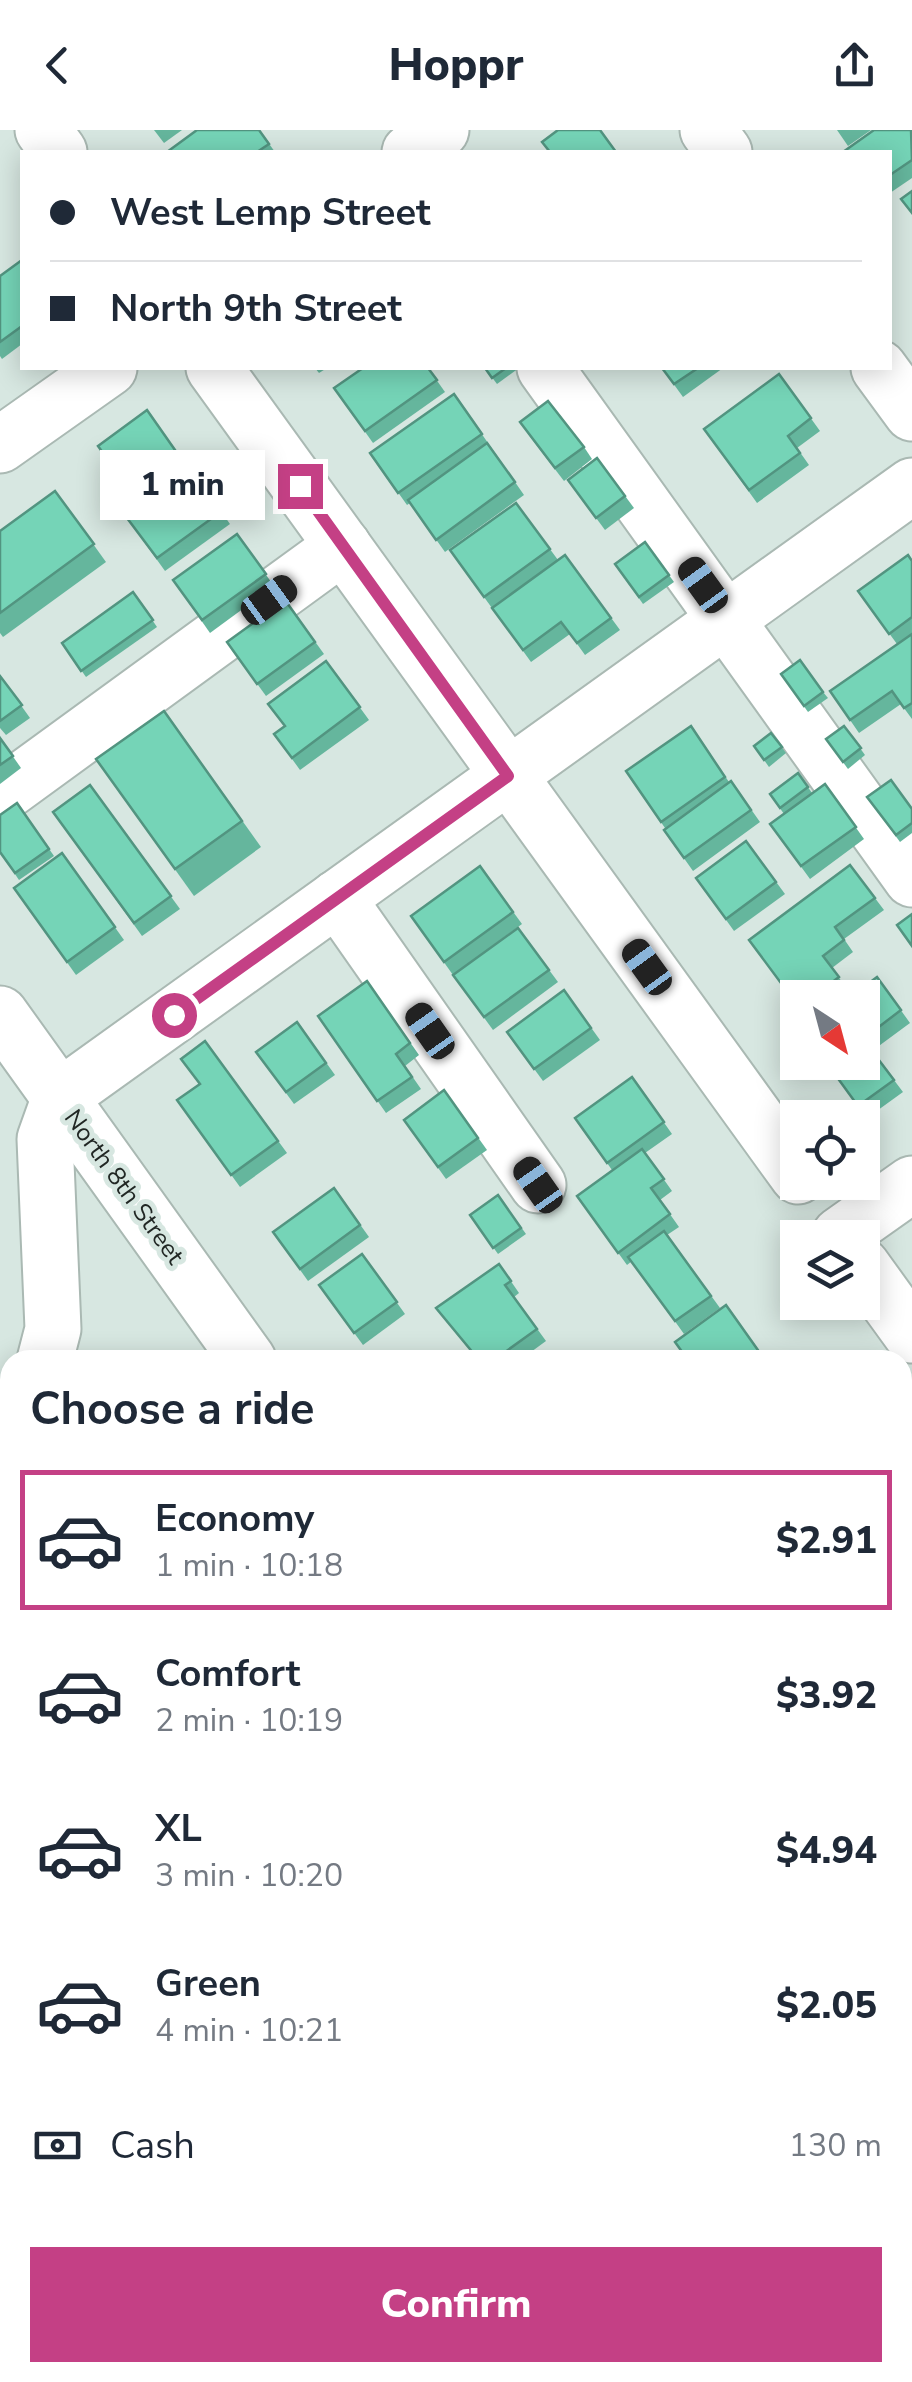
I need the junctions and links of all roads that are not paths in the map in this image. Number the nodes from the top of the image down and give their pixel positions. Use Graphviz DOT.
graph roads {
  1 [pos="42,130"];
  2 [pos="442,130"];
  3 [pos="57,150"];
  4 [pos="413,150"];
  5 [pos="106,370"];
  6 [pos="215,370"];
  7 [pos="546,370"];
  8 [pos="880,370"];
  9 [pos="912,414"];
  10 [pos="0,445"];
  11 [pos="912,486"];
  12 [pos="343,546"];
  13 [pos="726,620"];
  14 [pos="508,776"];
  15 [pos="0,796"];
  16 [pos="912,880"];
  17 [pos="337,898"];
  18 [pos="0,1014"];
  19 [pos="60,1097"];
  20 [pos="780,1151"];
  21 [pos="912,1184"];
  22 [pos="538,1185"];
  23 [pos="875,1220"];
  24 [pos="880,1290"];
  25 [pos="912,1335"];
  26 [pos="47,1350"];
  27 [pos="241,1350"];
  1 -- 3 [label="street"];
  2 -- 4 [label="street"];
  5 -- 10 [label="street"];
  6 -- 12 [label="street"];
  7 -- 13 [label="street"];
  8 -- 9 [label="street"];
  11 -- 13 [label="street"];
  12 -- 14 [label="street"];
  12 -- 15 [label="street"];
  13 -- 14 [label="street"];
  13 -- 16 [label="street"];
  14 -- 17 [label="street"];
  14 -- 20 [label="street"];
  17 -- 19 [label="street"];
  17 -- 22 [label="street"];
  18 -- 19 [label="street, North 8th Street"];
  19 -- 26 [label="street"];
  19 -- 27 [label="street, North 8th Street"];
  21 -- 23 [label="street"];
  24 -- 25 [label="street"];
}
